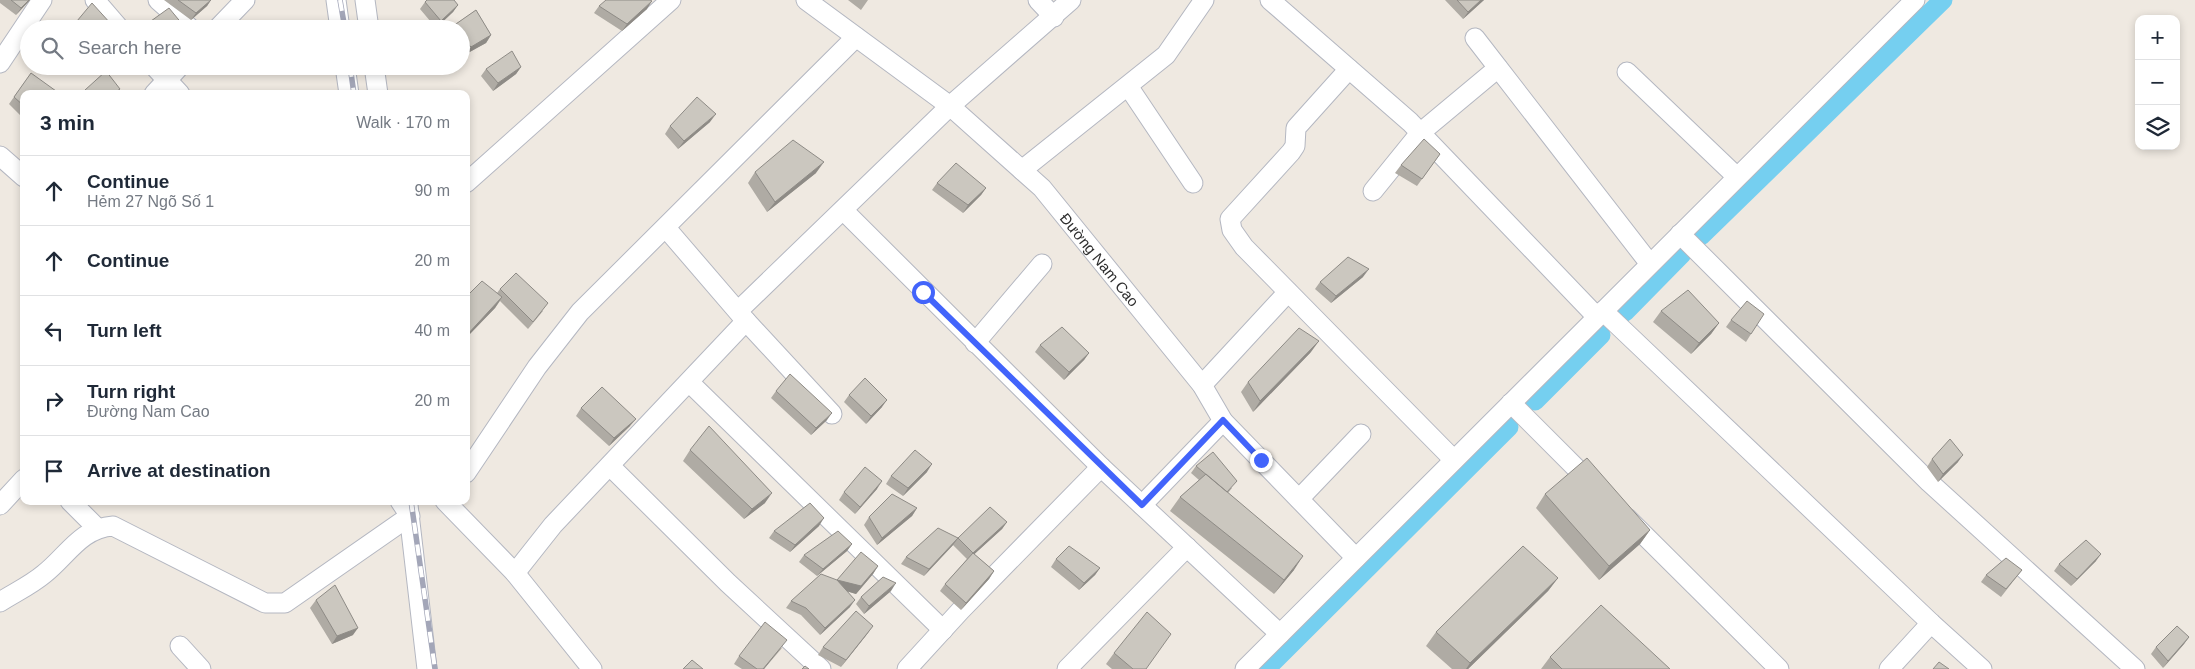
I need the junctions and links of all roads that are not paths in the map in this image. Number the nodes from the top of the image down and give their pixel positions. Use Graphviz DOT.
graph roads {
  1 [pos="42,0"];
  2 [pos="95,0"];
  3 [pos="158,0"];
  4 [pos="245,0"];
  5 [pos="336,0"];
  6 [pos="365,0"];
  7 [pos="671,0"];
  8 [pos="1038,0"];
  9 [pos="1071,0"];
  10 [pos="1204,0"];
  11 [pos="1270,0"];
  12 [pos="1915,0"];
  13 [pos="809,1"];
  14 [pos="1054,17"];
  15 [pos="29,20"];
  16 [pos="112,20"];
  17 [pos="181,20"];
  18 [pos="226,20"];
  19 [pos="339,20"];
  20 [pos="368,20"];
  21 [pos="20,33"];
  22 [pos="856,37"];
  23 [pos="1475,38"];
  24 [pos="0,63"];
  25 [pos="1498,68"];
  26 [pos="1349,69"];
  27 [pos="1626,72"];
  28 [pos="171,75"];
  29 [pos="346,75"];
  30 [pos="375,75"];
  31 [pos="1128,86"];
  32 [pos="160,87"];
  33 [pos="348,90"];
  34 [pos="377,90"];
  35 [pos="950,106"];
  36 [pos="1420,133"];
  37 [pos="0,156"];
  38 [pos="1022,170"];
  39 [pos="20,174"];
  40 [pos="1737,177"];
  41 [pos="470,180"];
  42 [pos="1193,183"];
  43 [pos="1373,191"];
  44 [pos="843,210"];
  45 [pos="666,228"];
  46 [pos="1680,234"];
  47 [pos="1042,264"];
  48 [pos="1650,264"];
  49 [pos="1288,292"];
  50 [pos="1600,314"];
  51 [pos="742,316"];
  52 [pos="975,343"];
  53 [pos="690,383"];
  54 [pos="1202,385"];
  55 [pos="1511,403"];
  56 [pos="832,414"];
  57 [pos="1223,420"];
  58 [pos="1361,434"];
  59 [pos="1454,460"];
  60 [pos="610,466"];
  61 [pos="1101,466"];
  62 [pos="470,467"];
  63 [pos="20,483"];
  64 [pos="1299,499"];
  65 [pos="0,505"];
  66 [pos="74,505"];
  67 [pos="450,505"];
  68 [pos="1142,505"];
  69 [pos="406,506"];
  70 [pos="97,528"];
  71 [pos="1187,547"];
  72 [pos="1356,558"];
  73 [pos="515,573"];
  74 [pos="0,602"];
  75 [pos="1931,623"];
  76 [pos="943,630"];
  77 [pos="1280,634"];
  78 [pos="180,646"];
  79 [pos="1078,665"];
  80 [pos="202,669"];
  81 [pos="427,669"];
  82 [pos="592,669"];
  83 [pos="821,669"];
  84 [pos="907,669"];
  85 [pos="1245,669"];
  86 [pos="1778,669"];
  87 [pos="1889,669"];
  88 [pos="1982,669"];
  89 [pos="2135,669"];
  1 -- 15 [label="street"];
  2 -- 16 [label="street"];
  3 -- 17 [label="street"];
  4 -- 18 [label="street"];
  5 -- 19 [label="street"];
  6 -- 20 [label="street"];
  7 -- 41 [label="street"];
  8 -- 14 [label="street"];
  9 -- 14 [label="street"];
  10 -- 31 [label="street"];
  11 -- 26 [label="street"];
  12 -- 40 [label="street"];
  13 -- 22 [label="street, Đường Nam Cao"];
  14 -- 35 [label="street"];
  21 -- 24 [label="street"];
  22 -- 35 [label="street, Đường Nam Cao"];
  22 -- 45 [label="street"];
  23 -- 25 [label="street"];
  25 -- 36 [label="street"];
  25 -- 48 [label="street"];
  26 -- 36 [label="street"];
  26 -- 49 [label="street"];
  27 -- 40 [label="street"];
  28 -- 32 [label="street"];
  29 -- 33 [label="street"];
  30 -- 34 [label="street"];
  31 -- 38 [label="street"];
  31 -- 42 [label="street"];
  35 -- 38 [label="street, Đường Nam Cao"];
  35 -- 44 [label="street"];
  36 -- 43 [label="street"];
  36 -- 50 [label="street"];
  37 -- 39 [label="street"];
  38 -- 54 [label="street, Đường Nam Cao"];
  40 -- 46 [label="street"];
  44 -- 51 [label="street"];
  44 -- 52 [label="street"];
  45 -- 51 [label="street"];
  45 -- 62 [label="street"];
  46 -- 48 [label="street"];
  46 -- 89 [label="street"];
  47 -- 52 [label="street"];
  48 -- 50 [label="street"];
  49 -- 54 [label="street"];
  49 -- 59 [label="street"];
  50 -- 55 [label="street"];
  50 -- 75 [label="street"];
  51 -- 53 [label="street"];
  51 -- 56 [label="street"];
  52 -- 61 [label="street"];
  53 -- 60 [label="street"];
  53 -- 76 [label="street"];
  54 -- 57 [label="street, Đường Nam Cao"];
  55 -- 59 [label="street"];
  55 -- 86 [label="street"];
  57 -- 64 [label="street, Đường Nam Cao"];
  57 -- 68 [label="street"];
  58 -- 64 [label="street"];
  59 -- 72 [label="street"];
  60 -- 73 [label="street"];
  60 -- 83 [label="street"];
  61 -- 68 [label="street"];
  61 -- 76 [label="street"];
  63 -- 65 [label="street"];
  64 -- 72 [label="street, Đường Nam Cao"];
  66 -- 70 [label="street"];
  67 -- 73 [label="street"];
  68 -- 71 [label="street"];
  69 -- 70 [label="street"];
  69 -- 81 [label="street"];
  70 -- 74 [label="street"];
  71 -- 77 [label="street"];
  71 -- 79 [label="street"];
  72 -- 77 [label="street"];
  73 -- 82 [label="street"];
  75 -- 87 [label="street"];
  75 -- 88 [label="street"];
  76 -- 84 [label="street"];
  77 -- 85 [label="street"];
  78 -- 80 [label="street"];
}
